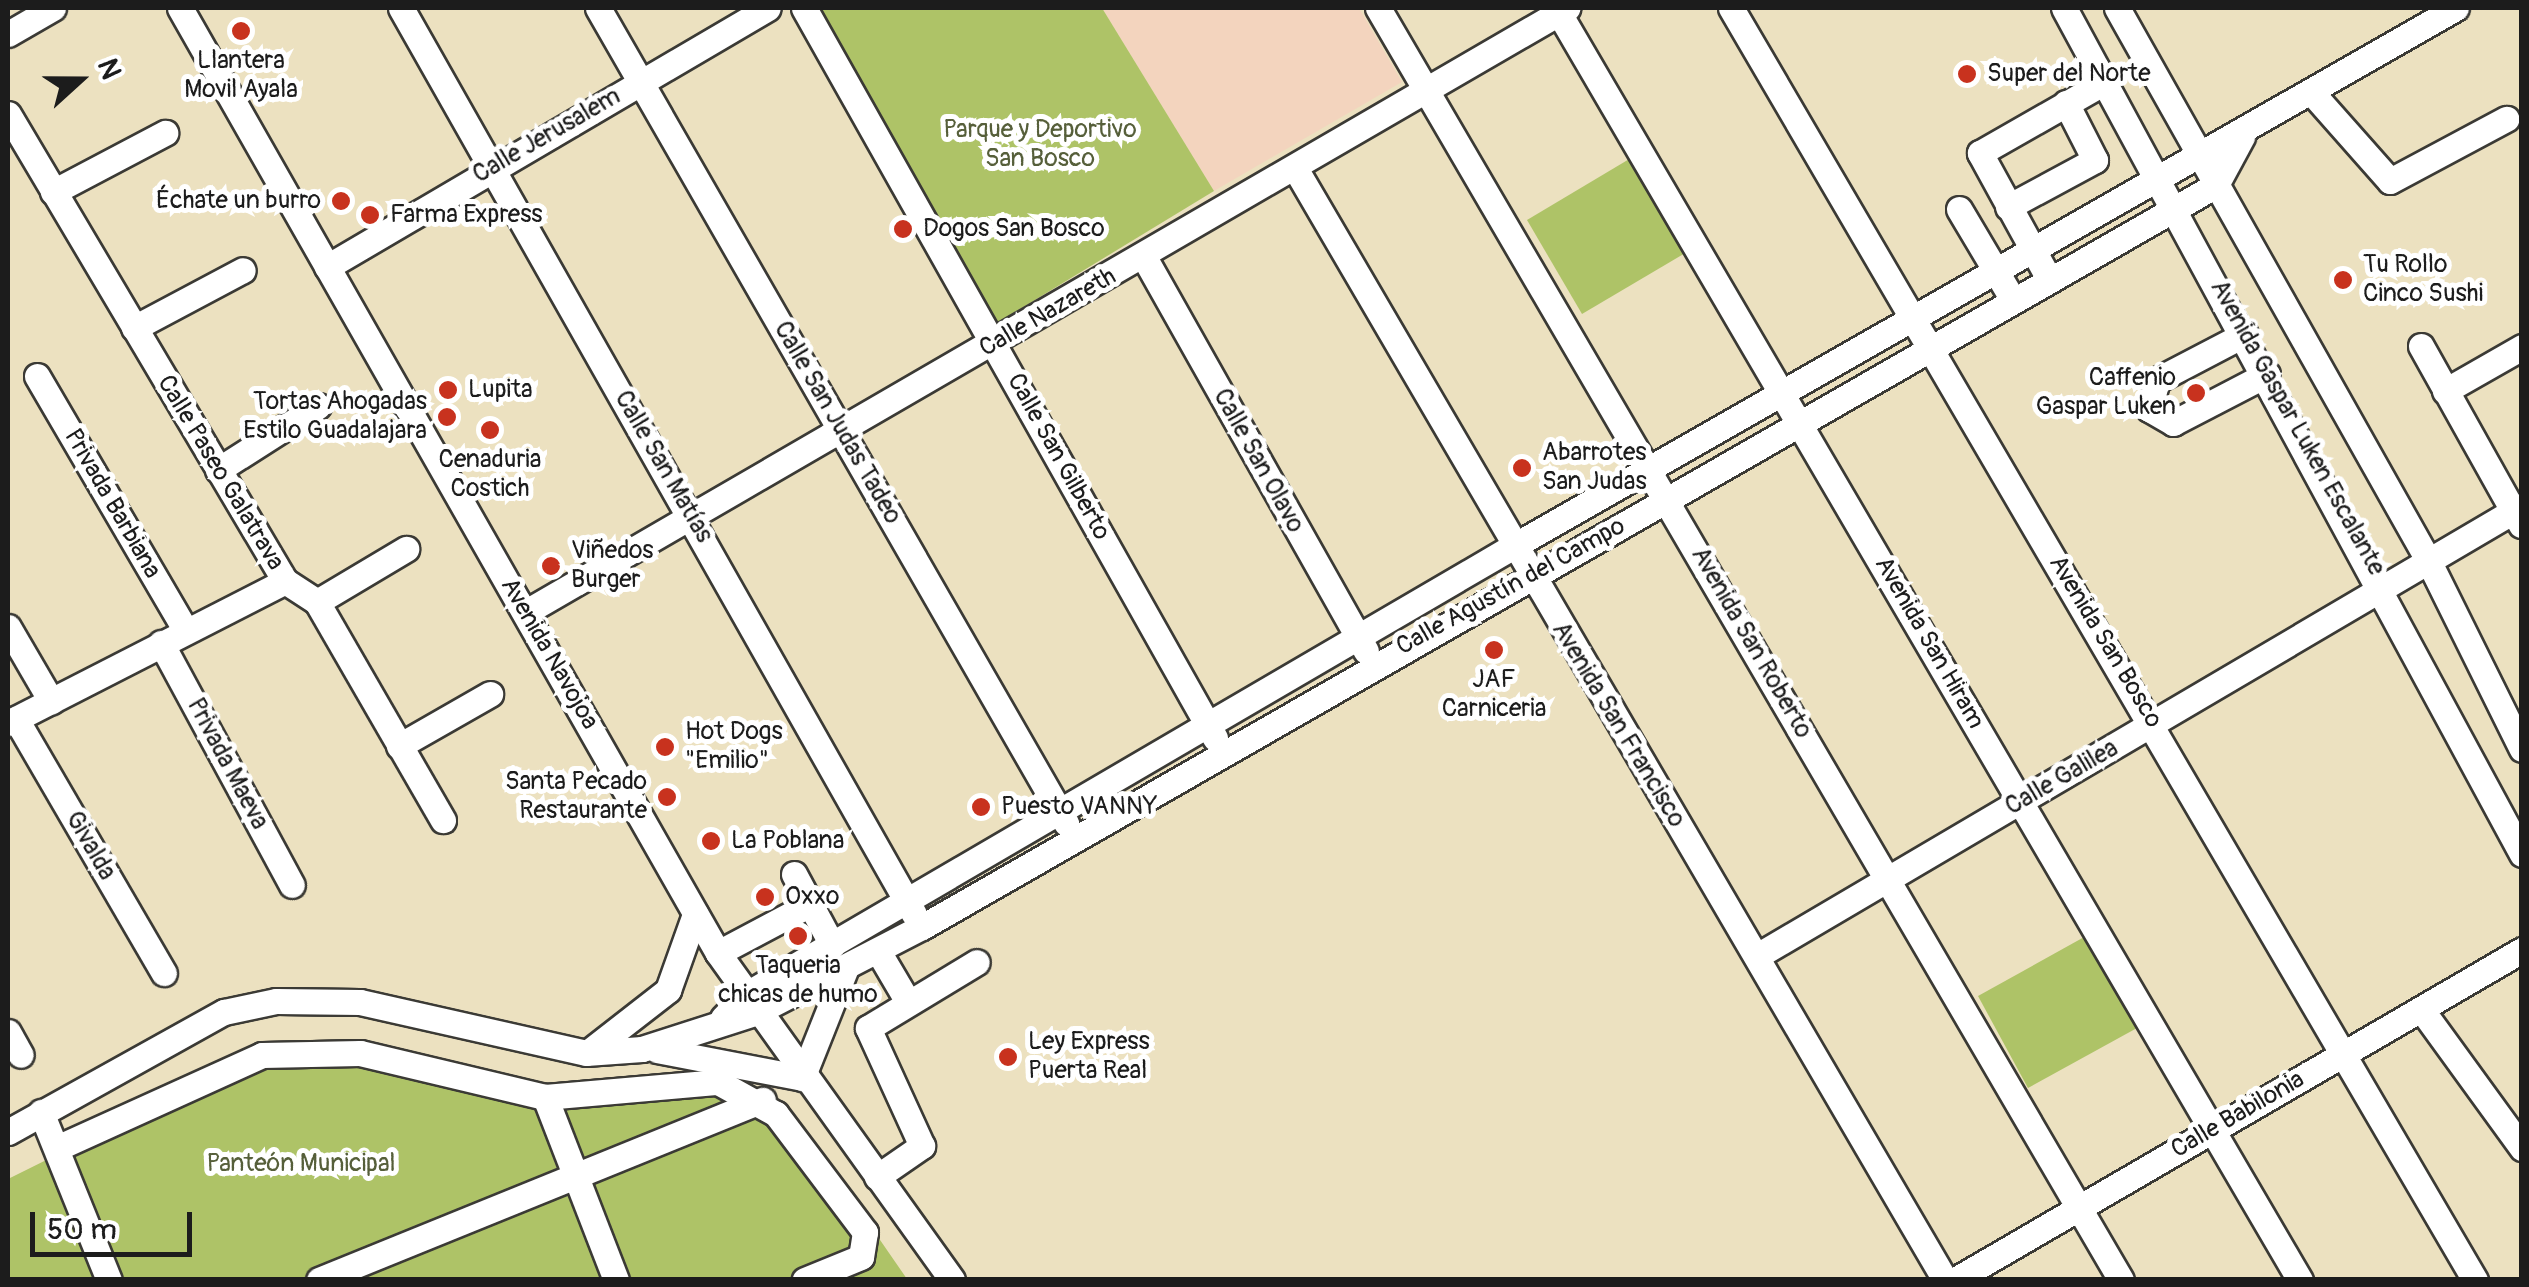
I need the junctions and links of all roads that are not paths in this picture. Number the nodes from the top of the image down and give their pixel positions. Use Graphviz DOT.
graph roads {
  1 [pos="53,8"];
  2 [pos="180,8"];
  3 [pos="402,8"];
  4 [pos="598,8"];
  5 [pos="768,8"];
  6 [pos="804,8"];
  7 [pos="1378,8"];
  8 [pos="1731,8"];
  9 [pos="2064,8"];
  10 [pos="2117,8"];
  11 [pos="2456,8"];
  12 [pos="1560,9"];
  13 [pos="8,34"];
  14 [pos="2106,81"];
  15 [pos="640,82"];
  16 [pos="1426,89"];
  17 [pos="2314,94"];
  18 [pos="2066,103"];
  19 [pos="8,114"];
  20 [pos="2506,119"];
  21 [pos="165,133"];
  22 [pos="2242,138"];
  23 [pos="2196,148"];
  24 [pos="491,168"];
  25 [pos="1295,168"];
  26 [pos="2156,172"];
  27 [pos="2216,185"];
  28 [pos="53,192"];
  29 [pos="2008,207"];
  30 [pos="2176,208"];
  31 [pos="1959,209"];
  32 [pos="2030,246"];
  33 [pos="1144,257"];
  34 [pos="328,267"];
  35 [pos="1993,267"];
  36 [pos="243,270"];
  37 [pos="2050,279"];
  38 [pos="2013,300"];
  39 [pos="1912,316"];
  40 [pos="134,328"];
  41 [pos="2246,334"];
  42 [pos="995,346"];
  43 [pos="2421,346"];
  44 [pos="2522,347"];
  45 [pos="1931,349"];
  46 [pos="2213,351"];
  47 [pos="2267,374"];
  48 [pos="37,376"];
  49 [pos="2236,390"];
  50 [pos="1781,392"];
  51 [pos="2445,392"];
  52 [pos="318,406"];
  53 [pos="1800,424"];
  54 [pos="842,430"];
  55 [pos="1649,467"];
  56 [pos="218,470"];
  57 [pos="1668,499"];
  58 [pos="2519,514"];
  59 [pos="692,518"];
  60 [pos="1512,547"];
  61 [pos="406,550"];
  62 [pos="2428,560"];
  63 [pos="1530,577"];
  64 [pos="285,582"];
  65 [pos="2385,588"];
  66 [pos="317,602"];
  67 [pos="526,612"];
  68 [pos="8,626"];
  69 [pos="186,631"];
  70 [pos="1358,640"];
  71 [pos="161,643"];
  72 [pos="1374,664"];
  73 [pos="490,694"];
  74 [pos="51,701"];
  75 [pos="12,721"];
  76 [pos="2154,724"];
  77 [pos="1209,727"];
  78 [pos="399,746"];
  79 [pos="2522,749"];
  80 [pos="1222,751"];
  81 [pos="2022,801"];
  82 [pos="1059,812"];
  83 [pos="443,820"];
  84 [pos="1075,839"];
  85 [pos="2522,854"];
  86 [pos="794,874"];
  87 [pos="1887,878"];
  88 [pos="292,885"];
  89 [pos="907,902"];
  90 [pos="810,904"];
  91 [pos="695,914"];
  92 [pos="922,927"];
  93 [pos="832,945"];
  94 [pos="878,952"];
  95 [pos="718,953"];
  96 [pos="1757,956"];
  97 [pos="2519,957"];
  98 [pos="977,962"];
  99 [pos="846,969"];
  100 [pos="164,973"];
  101 [pos="908,1002"];
  102 [pos="751,1003"];
  103 [pos="2421,1009"];
  104 [pos="642,1049"];
  105 [pos="2347,1052"];
  106 [pos="586,1053"];
  107 [pos="802,1078"];
  108 [pos="545,1097"];
  109 [pos="763,1100"];
  110 [pos="42,1112"];
  111 [pos="2210,1130"];
  112 [pos="8,1132"];
  113 [pos="57,1148"];
  114 [pos="2522,1148"];
  115 [pos="877,1177"];
  116 [pos="578,1179"];
  117 [pos="2079,1208"];
  118 [pos="380,1268"];
  119 [pos="109,1280"];
  120 [pos="319,1280"];
  121 [pos="616,1280"];
  122 [pos="805,1280"];
  123 [pos="952,1280"];
  124 [pos="1945,1280"];
  125 [pos="1955,1280"];
  126 [pos="2121,1280"];
  127 [pos="2300,1280"];
  128 [pos="2475,1280"];
  1 -- 13 [label="street"];
  2 -- 34 [label="street, Avenida Navojoa"];
  3 -- 24 [label="street, Calle San Matías"];
  4 -- 15 [label="street, Calle San Judas Tadeo"];
  5 -- 15 [label="street, Calle Jerusalem"];
  6 -- 42 [label="street, Calle San Gilberto"];
  7 -- 16 [label="street, Avenida San Roberto"];
  8 -- 39 [label="street, Avenida San Bosco"];
  9 -- 14 [label="street, Avenida Gaspar Luken Escalante"];
  10 -- 23 [label="street, Avenida Gaspar Luken Escalante"];
  11 -- 17 [label="street, Calle Agustín del Campo"];
  12 -- 16 [label="street, Calle Nazareth"];
  12 -- 50 [label="street, Avenida San Hiram"];
  14 -- 18 [label="street"];
  14 -- 26 [label="street, Avenida Gaspar Luken Escalante"];
  15 -- 24 [label="street, Calle Jerusalem"];
  15 -- 54 [label="street, Calle San Judas Tadeo"];
  16 -- 25 [label="street, Calle Nazareth"];
  16 -- 55 [label="street, Avenida San Roberto"];
  17 -- 20 [label="street"];
  17 -- 22 [label="street, Calle Agustín del Campo"];
  18 -- 29 [label="street"];
  18 -- 29 [label="street"];
  19 -- 28 [label="street, Calle Paseo Galatrava"];
  21 -- 28 [label="street"];
  22 -- 23 [label="street, Calle Agustín del Campo"];
  22 -- 27 [label="street, Calle Agustín del Campo"];
  23 -- 26 [label="street, Calle Agustín del Campo"];
  23 -- 27 [label="street, Avenida Gaspar Luken Escalante"];
  24 -- 34 [label="street, Calle Jerusalem"];
  24 -- 59 [label="street, Calle San Matías"];
  25 -- 33 [label="street, Calle Nazareth"];
  25 -- 60 [label="street, Avenida San Francisco"];
  26 -- 30 [label="street, Avenida Gaspar Luken Escalante"];
  26 -- 32 [label="street, Calle Agustín del Campo"];
  27 -- 30 [label="street, Calle Agustín del Campo"];
  27 -- 62 [label="street, Avenida Gaspar Luken Escalante"];
  28 -- 40 [label="street, Calle Paseo Galatrava"];
  29 -- 32 [label="street"];
  30 -- 37 [label="street, Calle Agustín del Campo"];
  30 -- 41 [label="street, Avenida Gaspar Luken Escalante"];
  31 -- 35 [label="street"];
  32 -- 35 [label="street, Calle Agustín del Campo"];
  32 -- 37 [label="street"];
  33 -- 42 [label="street, Calle Nazareth"];
  33 -- 70 [label="street, Calle San Olavo"];
  34 -- 67 [label="street, Avenida Navojoa"];
  35 -- 38 [label="street"];
  35 -- 39 [label="street, Calle Agustín del Campo"];
  36 -- 40 [label="street"];
  37 -- 38 [label="street, Calle Agustín del Campo"];
  38 -- 45 [label="street, Calle Agustín del Campo"];
  39 -- 45 [label="street, Avenida San Bosco"];
  39 -- 50 [label="street, Calle Agustín del Campo"];
  40 -- 56 [label="street, Calle Paseo Galatrava"];
  41 -- 46 [label="street"];
  41 -- 47 [label="street, Avenida Gaspar Luken Escalante"];
  42 -- 54 [label="street, Calle Nazareth"];
  42 -- 77 [label="street, Calle San Gilberto"];
  43 -- 51 [label="street"];
  44 -- 51 [label="street"];
  45 -- 53 [label="street, Calle Agustín del Campo"];
  45 -- 76 [label="street, Avenida San Bosco"];
  46 -- 49 [label="street"];
  46 -- 49 [label="street"];
  47 -- 49 [label="street"];
  47 -- 65 [label="street, Avenida Gaspar Luken Escalante"];
  48 -- 69 [label="street, Privada Barbiana"];
  50 -- 53 [label="street, Avenida San Hiram"];
  50 -- 55 [label="street, Calle Agustín del Campo"];
  51 -- 58 [label="street"];
  52 -- 56 [label="street"];
  53 -- 57 [label="street, Calle Agustín del Campo"];
  53 -- 81 [label="street, Avenida San Hiram"];
  54 -- 59 [label="street, Calle Nazareth"];
  54 -- 82 [label="street, Calle San Judas Tadeo"];
  55 -- 57 [label="street, Avenida San Roberto"];
  55 -- 60 [label="street, Calle Agustín del Campo"];
  56 -- 64 [label="street, Calle Paseo Galatrava"];
  57 -- 63 [label="street, Calle Agustín del Campo"];
  57 -- 87 [label="street, Avenida San Roberto"];
  58 -- 62 [label="street, Calle Galilea"];
  59 -- 67 [label="street, Calle Nazareth"];
  59 -- 89 [label="street, Calle San Matías"];
  60 -- 63 [label="street, Avenida San Francisco"];
  60 -- 70 [label="street, Calle Agustín del Campo"];
  61 -- 66 [label="street"];
  62 -- 65 [label="street, Calle Galilea"];
  62 -- 79 [label="street, Avenida Gaspar Luken Escalante"];
  63 -- 72 [label="street, Calle Agustín del Campo"];
  63 -- 96 [label="street, Avenida San Francisco"];
  64 -- 66 [label="street, Calle Paseo Galatrava"];
  64 -- 69 [label="street"];
  65 -- 76 [label="street, Calle Galilea"];
  65 -- 85 [label="street, Avenida Gaspar Luken Escalante"];
  66 -- 78 [label="street, Calle Paseo Galatrava"];
  67 -- 91 [label="street, Avenida Navojoa"];
  68 -- 74 [label="street"];
  69 -- 71 [label="street"];
  70 -- 72 [label="street, Calle San Olavo"];
  70 -- 77 [label="street, Calle Agustín del Campo"];
  71 -- 74 [label="street"];
  71 -- 88 [label="street, Privada Maeva"];
  72 -- 80 [label="street, Calle Agustín del Campo"];
  73 -- 78 [label="street"];
  74 -- 75 [label="street"];
  75 -- 100 [label="street, Givalda"];
  76 -- 81 [label="street, Calle Galilea"];
  76 -- 105 [label="street, Avenida San Bosco"];
  77 -- 80 [label="street, Calle San Gilberto"];
  77 -- 82 [label="street, Calle Agustín del Campo"];
  78 -- 83 [label="street, Calle Paseo Galatrava"];
  80 -- 84 [label="street, Calle Agustín del Campo"];
  81 -- 87 [label="street, Calle Galilea"];
  81 -- 111 [label="street, Avenida San Hiram"];
  82 -- 84 [label="street, Calle San Judas Tadeo"];
  82 -- 89 [label="street, Calle Agustín del Campo"];
  84 -- 92 [label="street, Calle Agustín del Campo"];
  86 -- 90 [label="street"];
  87 -- 96 [label="street, Calle Galilea"];
  87 -- 117 [label="street, Avenida San Roberto"];
  89 -- 92 [label="street, Calle San Matías"];
  89 -- 93 [label="street, Calle Agustín del Campo"];
  90 -- 93 [label="street"];
  90 -- 95 [label="street"];
  91 -- 95 [label="street, Avenida Navojoa"];
  91 -- 106 [label="street"];
  92 -- 94 [label="street, Calle Agustín del Campo"];
  93 -- 102 [label="street, Calle Agustín del Campo"];
  94 -- 99 [label="street, Calle Agustín del Campo"];
  94 -- 101 [label="street"];
  95 -- 102 [label="street, Avenida Navojoa"];
  96 -- 124 [label="street, Avenida San Francisco"];
  97 -- 103 [label="street, Calle Babilonia"];
  98 -- 101 [label="street"];
  99 -- 102 [label="street, Calle Agustín del Campo"];
  99 -- 107 [label="street"];
  101 -- 115 [label="street"];
  102 -- 104 [label="street"];
  102 -- 107 [label="street, Avenida Navojoa"];
  103 -- 105 [label="street, Calle Babilonia"];
  103 -- 114 [label="street"];
  104 -- 106 [label="street"];
  104 -- 107 [label="street"];
  105 -- 111 [label="street, Calle Babilonia"];
  105 -- 128 [label="street, Avenida San Bosco"];
  106 -- 110 [label="street"];
  107 -- 115 [label="street, Avenida Navojoa"];
  108 -- 109 [label="street"];
  108 -- 113 [label="street"];
  108 -- 116 [label="street"];
  109 -- 116 [label="street"];
  109 -- 122 [label="street"];
  110 -- 112 [label="street"];
  110 -- 113 [label="street"];
  111 -- 117 [label="street, Calle Babilonia"];
  111 -- 127 [label="street, Avenida San Hiram"];
  113 -- 119 [label="street"];
  115 -- 123 [label="street, Avenida Navojoa"];
  116 -- 118 [label="street"];
  116 -- 121 [label="street"];
  117 -- 125 [label="street, Calle Babilonia"];
  117 -- 126 [label="street, Avenida San Roberto"];
  118 -- 120 [label="street"];
}
